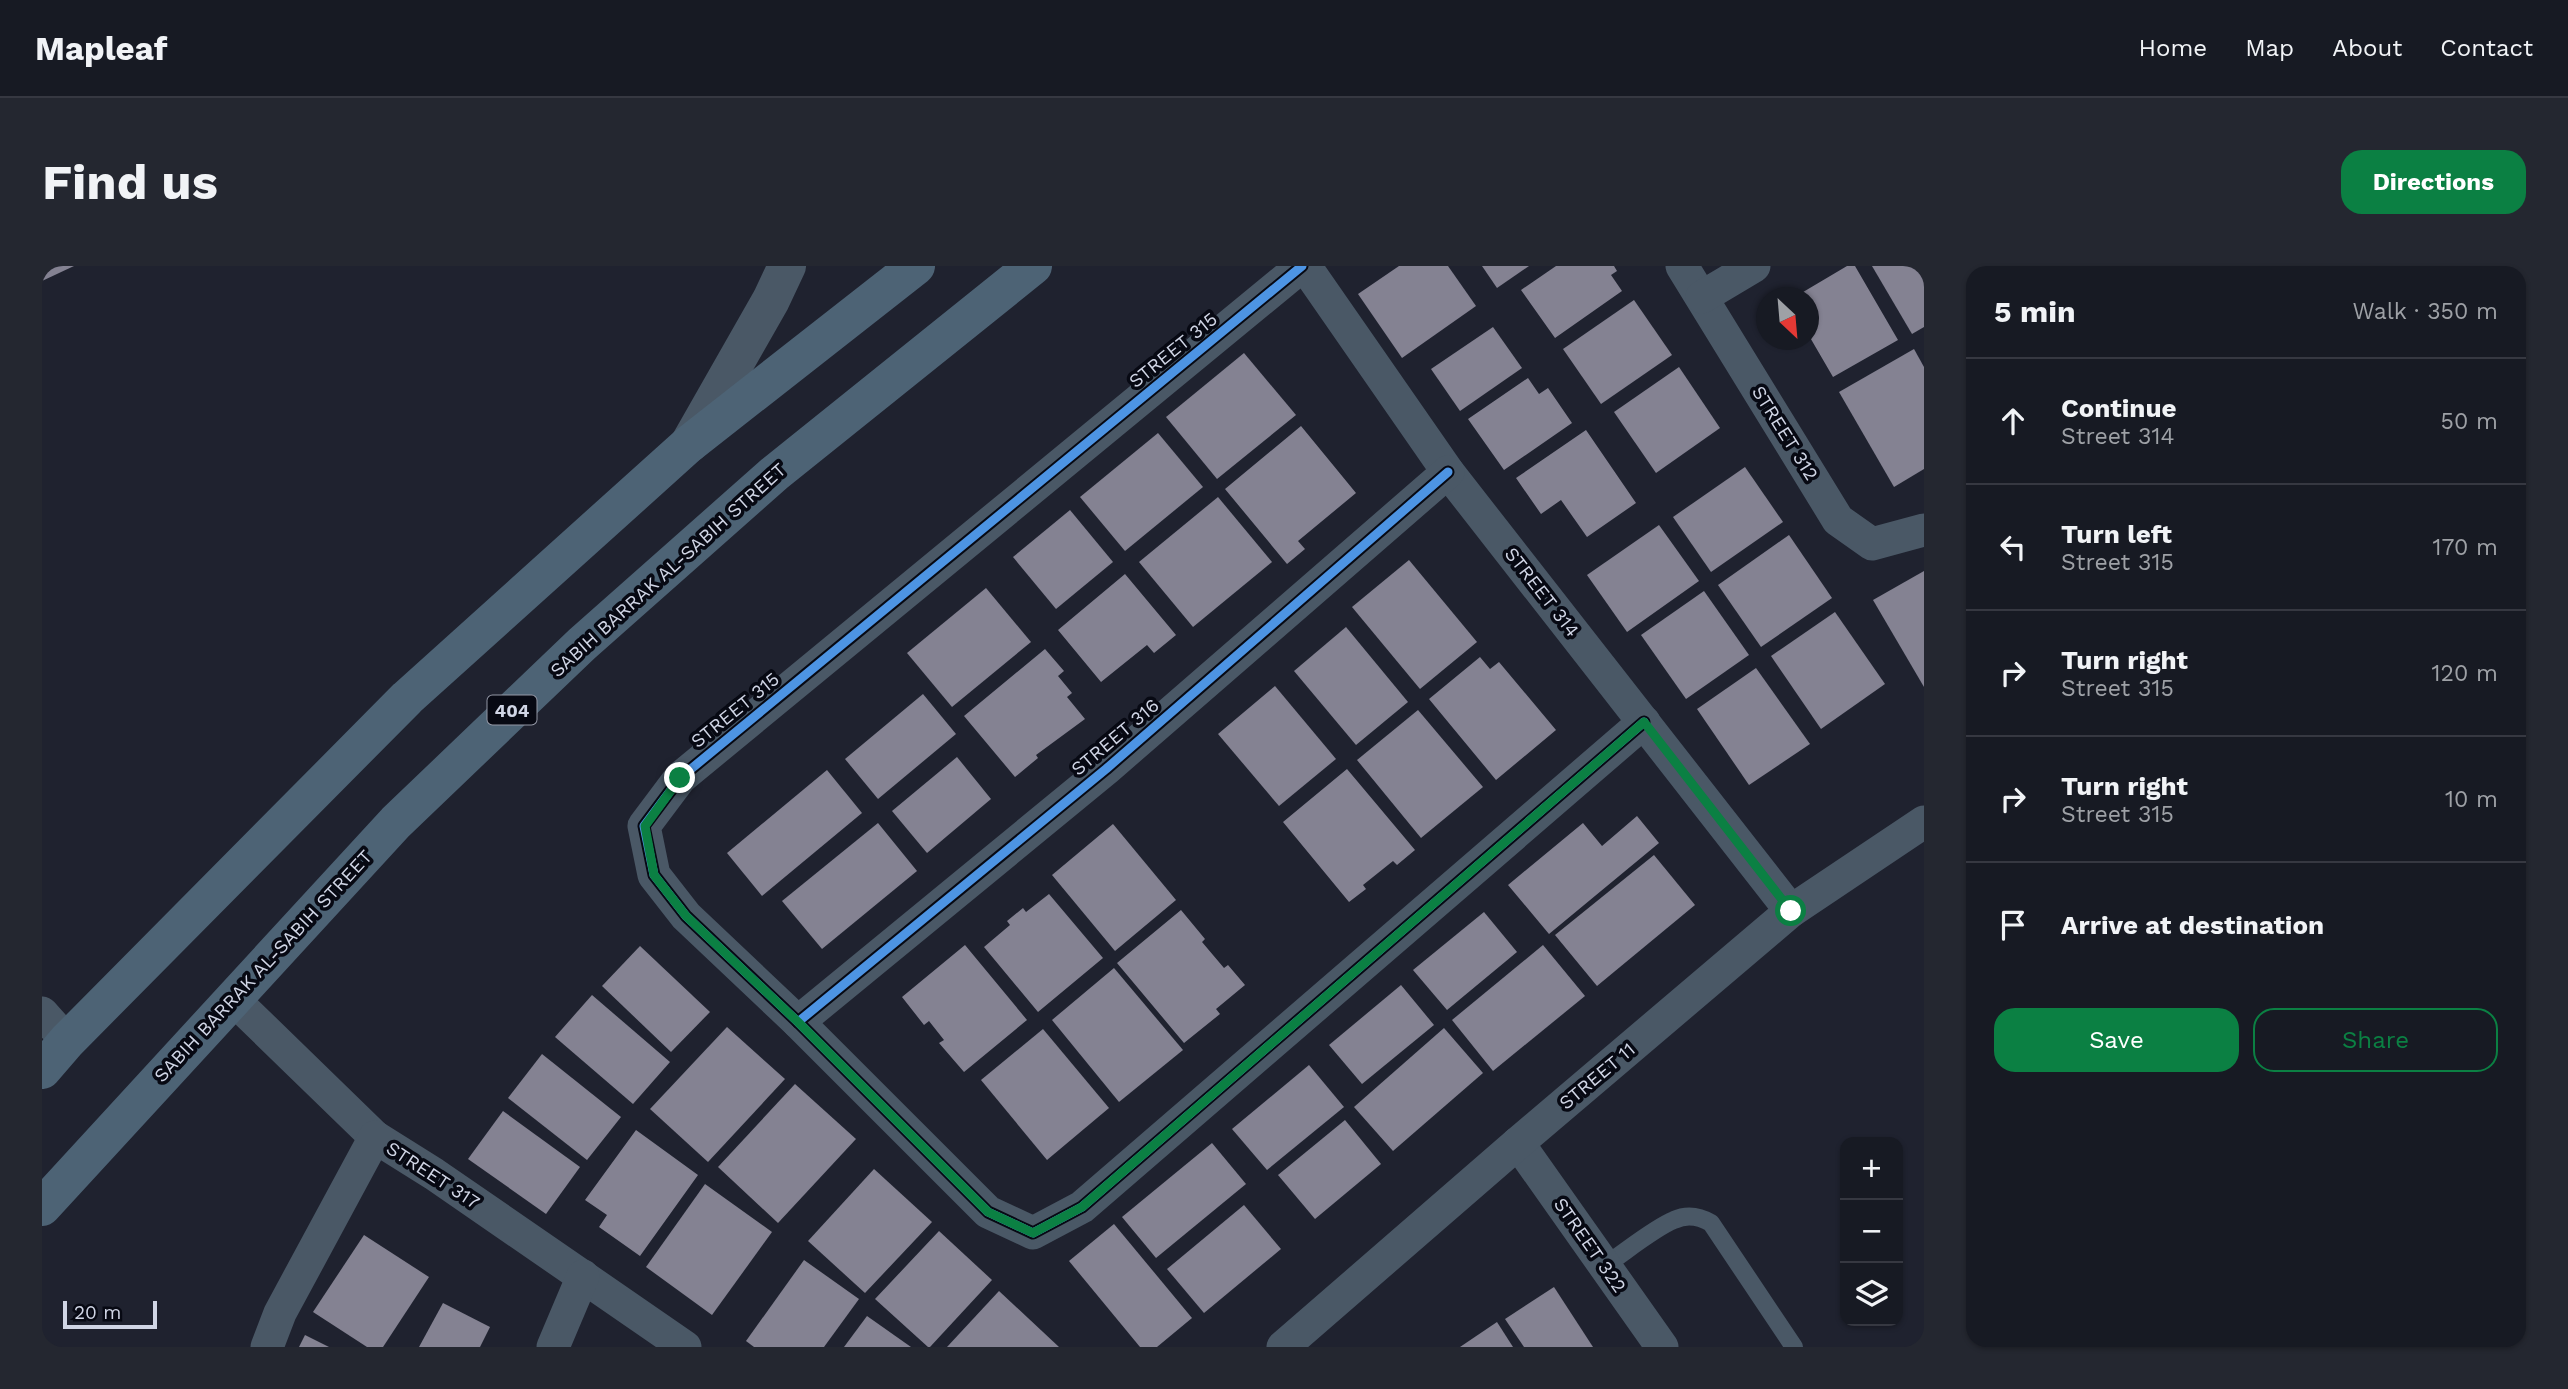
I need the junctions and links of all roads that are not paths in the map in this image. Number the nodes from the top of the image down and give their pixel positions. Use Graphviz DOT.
graph roads {
  1 [pos="788,266"];
  2 [pos="916,266"];
  3 [pos="1032,266"];
  4 [pos="1303,266"];
  5 [pos="1682,266"];
  6 [pos="1754,266"];
  7 [pos="1702,298"];
  8 [pos="689,444"];
  9 [pos="1448,472"];
  10 [pos="1924,530"];
  11 [pos="1644,722"];
  12 [pos="1924,822"];
  13 [pos="1791,911"];
  14 [pos="233,999"];
  15 [pos="42,1013"];
  16 [pos="798,1022"];
  17 [pos="67,1041"];
  18 [pos="42,1070"];
  19 [pos="375,1137"];
  20 [pos="1518,1143"];
  21 [pos="42,1207"];
  22 [pos="1605,1266"];
  23 [pos="583,1276"];
  24 [pos="267,1347"];
  25 [pos="553,1347"];
  26 [pos="685,1347"];
  27 [pos="1283,1347"];
  28 [pos="1662,1347"];
  29 [pos="1794,1347"];
  1 -- 8 [label="street"];
  2 -- 8 [label="main road"];
  3 -- 14 [label="main road, SABIH BARRAK AL-SABIH STREET / 404"];
  4 -- 9 [label="street, STREET 314"];
  4 -- 16 [label="street, STREET 315"];
  5 -- 7 [label="street, STREET 312"];
  6 -- 7 [label="street"];
  7 -- 10 [label="street, STREET 312"];
  8 -- 17 [label="main road"];
  9 -- 11 [label="street, STREET 314"];
  9 -- 16 [label="street, STREET 316"];
  11 -- 13 [label="street, STREET 314"];
  11 -- 16 [label="street, STREET 315"];
  12 -- 13 [label="street, STREET 11"];
  13 -- 20 [label="street, STREET 11"];
  14 -- 19 [label="street"];
  14 -- 21 [label="main road, SABIH BARRAK AL-SABIH STREET / 404"];
  15 -- 17 [label="street"];
  17 -- 18 [label="main road"];
  19 -- 23 [label="street, STREET 317"];
  19 -- 24 [label="street, STREET 317"];
  20 -- 22 [label="street, STREET 322"];
  20 -- 27 [label="street, STREET 11"];
  22 -- 28 [label="street, STREET 322"];
  22 -- 29 [label="lane"];
  23 -- 25 [label="street"];
  23 -- 26 [label="street, STREET 317"];
}
